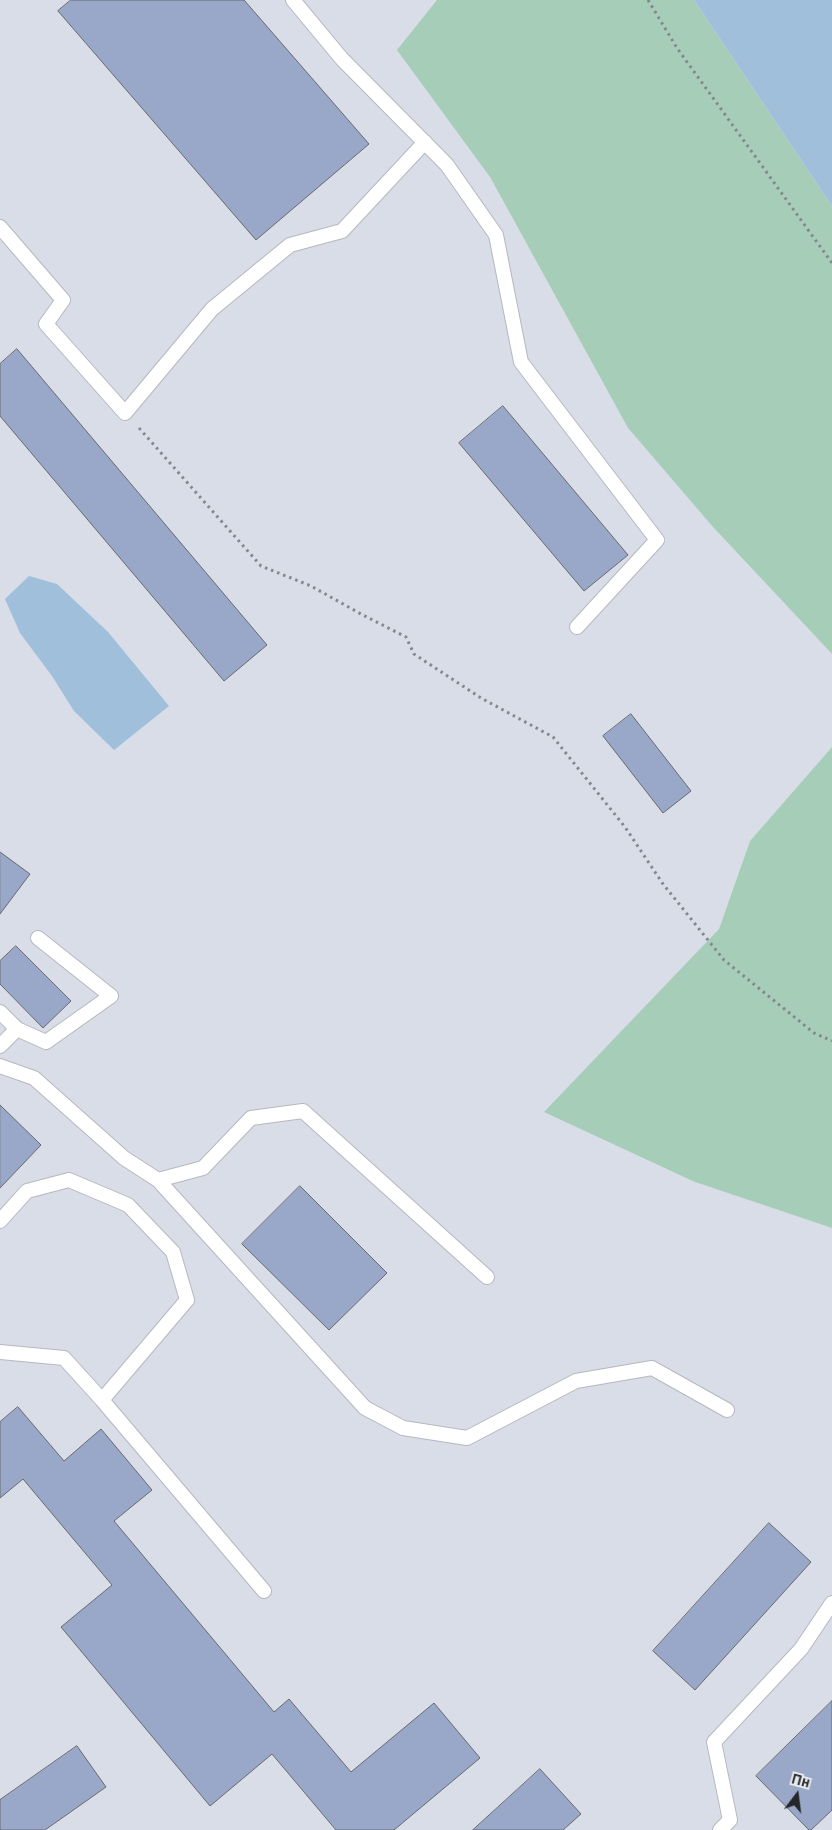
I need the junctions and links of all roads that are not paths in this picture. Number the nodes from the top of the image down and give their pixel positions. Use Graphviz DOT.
graph roads {
  1 [pos="293,0"];
  2 [pos="425,142"];
  3 [pos="0,226"];
  4 [pos="577,627"];
  5 [pos="38,938"];
  6 [pos="0,1012"];
  7 [pos="17,1029"];
  8 [pos="0,1046"];
  9 [pos="0,1066"];
  10 [pos="158,1180"];
  11 [pos="0,1221"];
  12 [pos="487,1277"];
  13 [pos="0,1352"];
  14 [pos="102,1400"];
  15 [pos="727,1410"];
  16 [pos="264,1591"];
  17 [pos="832,1603"];
  18 [pos="720,1830"];
  1 -- 2 [label="lane"];
  2 -- 3 [label="lane"];
  2 -- 4 [label="lane"];
  5 -- 7 [label="lane"];
  6 -- 7 [label="lane"];
  7 -- 8 [label="lane"];
  9 -- 10 [label="lane"];
  10 -- 12 [label="lane"];
  10 -- 15 [label="lane"];
  11 -- 14 [label="lane"];
  13 -- 14 [label="lane"];
  14 -- 16 [label="lane"];
  17 -- 18 [label="lane"];
}
